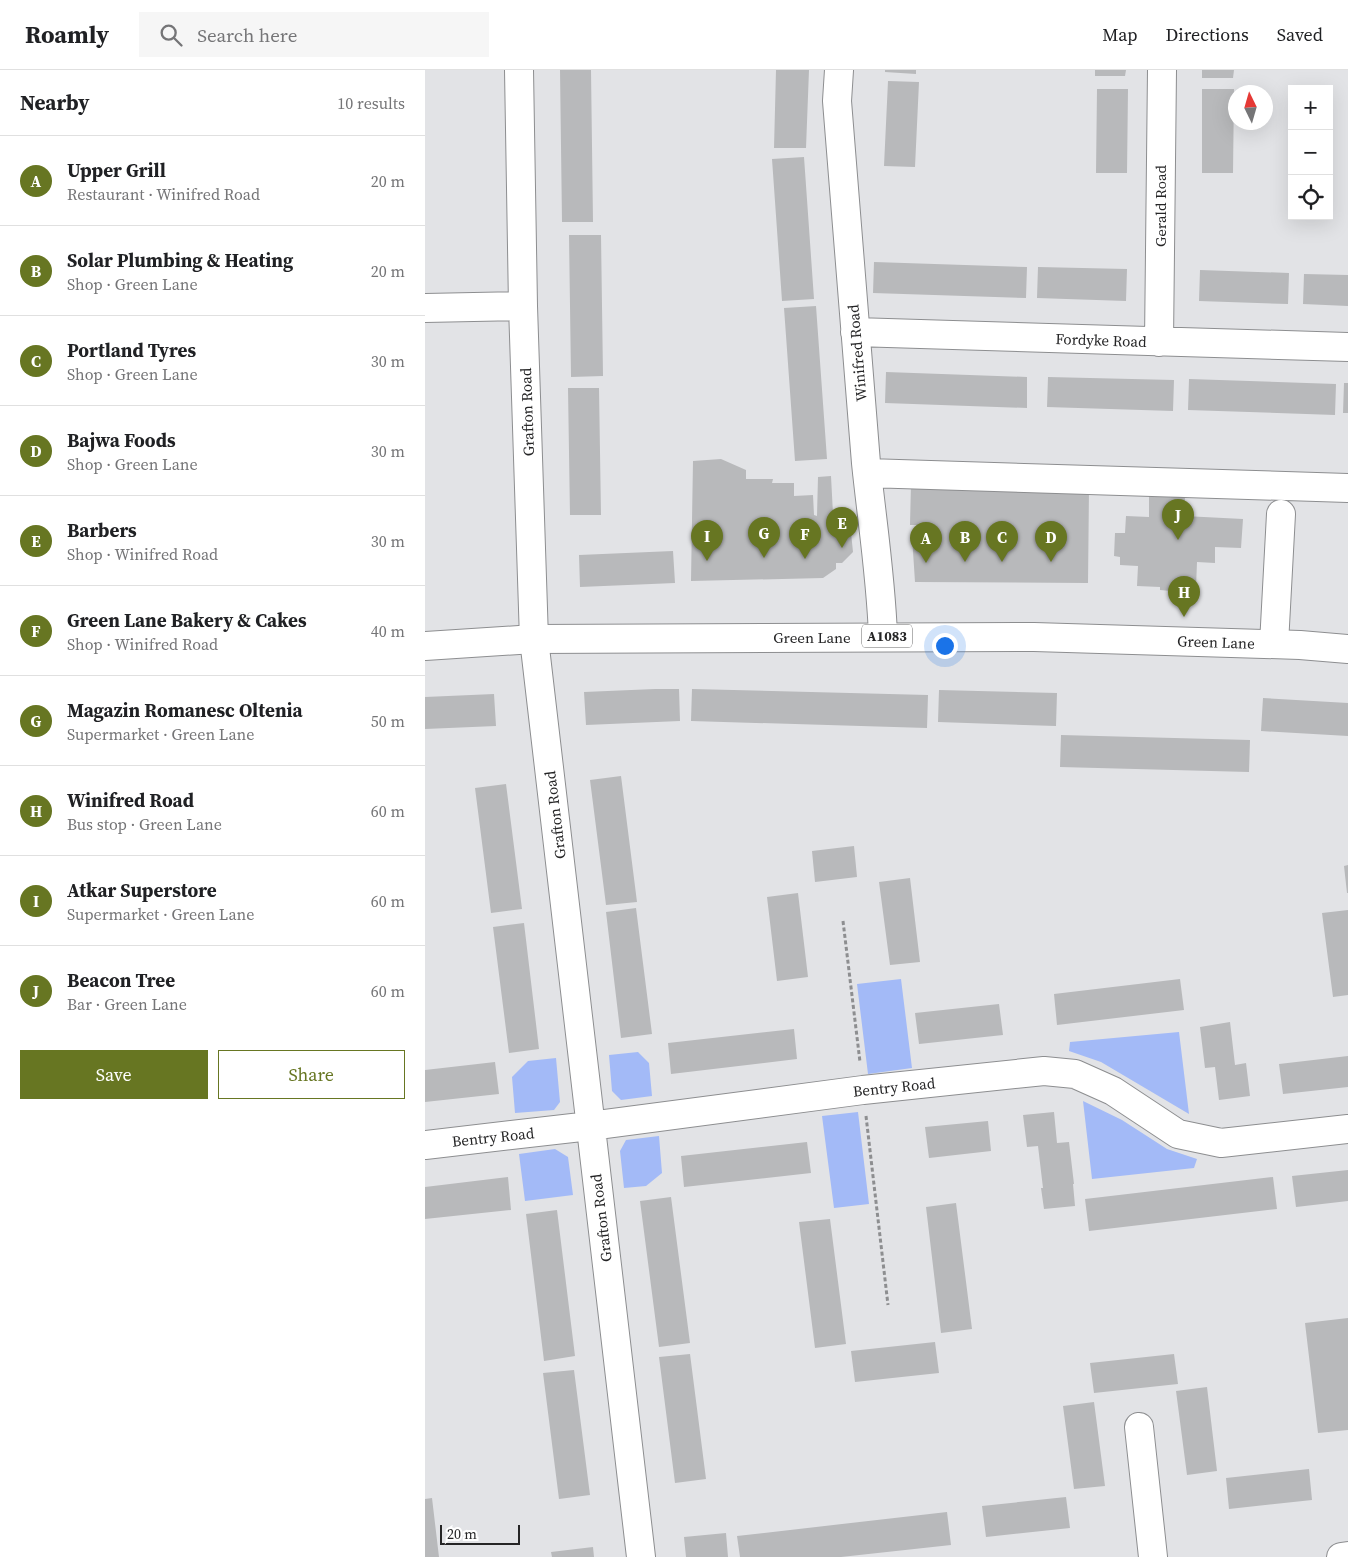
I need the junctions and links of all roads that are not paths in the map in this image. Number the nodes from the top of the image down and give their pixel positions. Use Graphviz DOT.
graph roads {
  1 [pos="519,70"];
  2 [pos="839,70"];
  3 [pos="1162,70"];
  4 [pos="523,306"];
  5 [pos="425,308"];
  6 [pos="855,332"];
  7 [pos="1159,342"];
  8 [pos="1348,347"];
  9 [pos="867,473"];
  10 [pos="1348,488"];
  11 [pos="1281,514"];
  12 [pos="883,636"];
  13 [pos="534,639"];
  14 [pos="1274,644"];
  15 [pos="425,646"];
  16 [pos="1348,649"];
  17 [pos="591,1126"];
  18 [pos="1348,1129"];
  19 [pos="425,1145"];
  20 [pos="1139,1427"];
  21 [pos="1348,1556"];
  22 [pos="641,1557"];
  23 [pos="1153,1557"];
  24 [pos="1341,1557"];
  1 -- 4 [label="street, Grafton Road"];
  2 -- 6 [label="street, Winifred Road"];
  3 -- 7 [label="street, Gerald Road"];
  4 -- 5 [label="street"];
  4 -- 13 [label="street, Grafton Road"];
  6 -- 7 [label="street, Fordyke Road"];
  6 -- 9 [label="street, Winifred Road"];
  7 -- 8 [label="street, Fordyke Road"];
  9 -- 10 [label="street"];
  9 -- 12 [label="street, Winifred Road"];
  11 -- 14 [label="street"];
  12 -- 13 [label="street, Green Lane / A1083"];
  12 -- 14 [label="street, Green Lane / A1083"];
  13 -- 15 [label="street, Green Lane / A1083"];
  13 -- 17 [label="street, Grafton Road"];
  14 -- 16 [label="street, Green Lane / A1083"];
  17 -- 18 [label="street, Bentry Road"];
  17 -- 19 [label="street, Bentry Road"];
  17 -- 22 [label="street, Grafton Road"];
  20 -- 23 [label="street"];
  21 -- 24 [label="street"];
}
